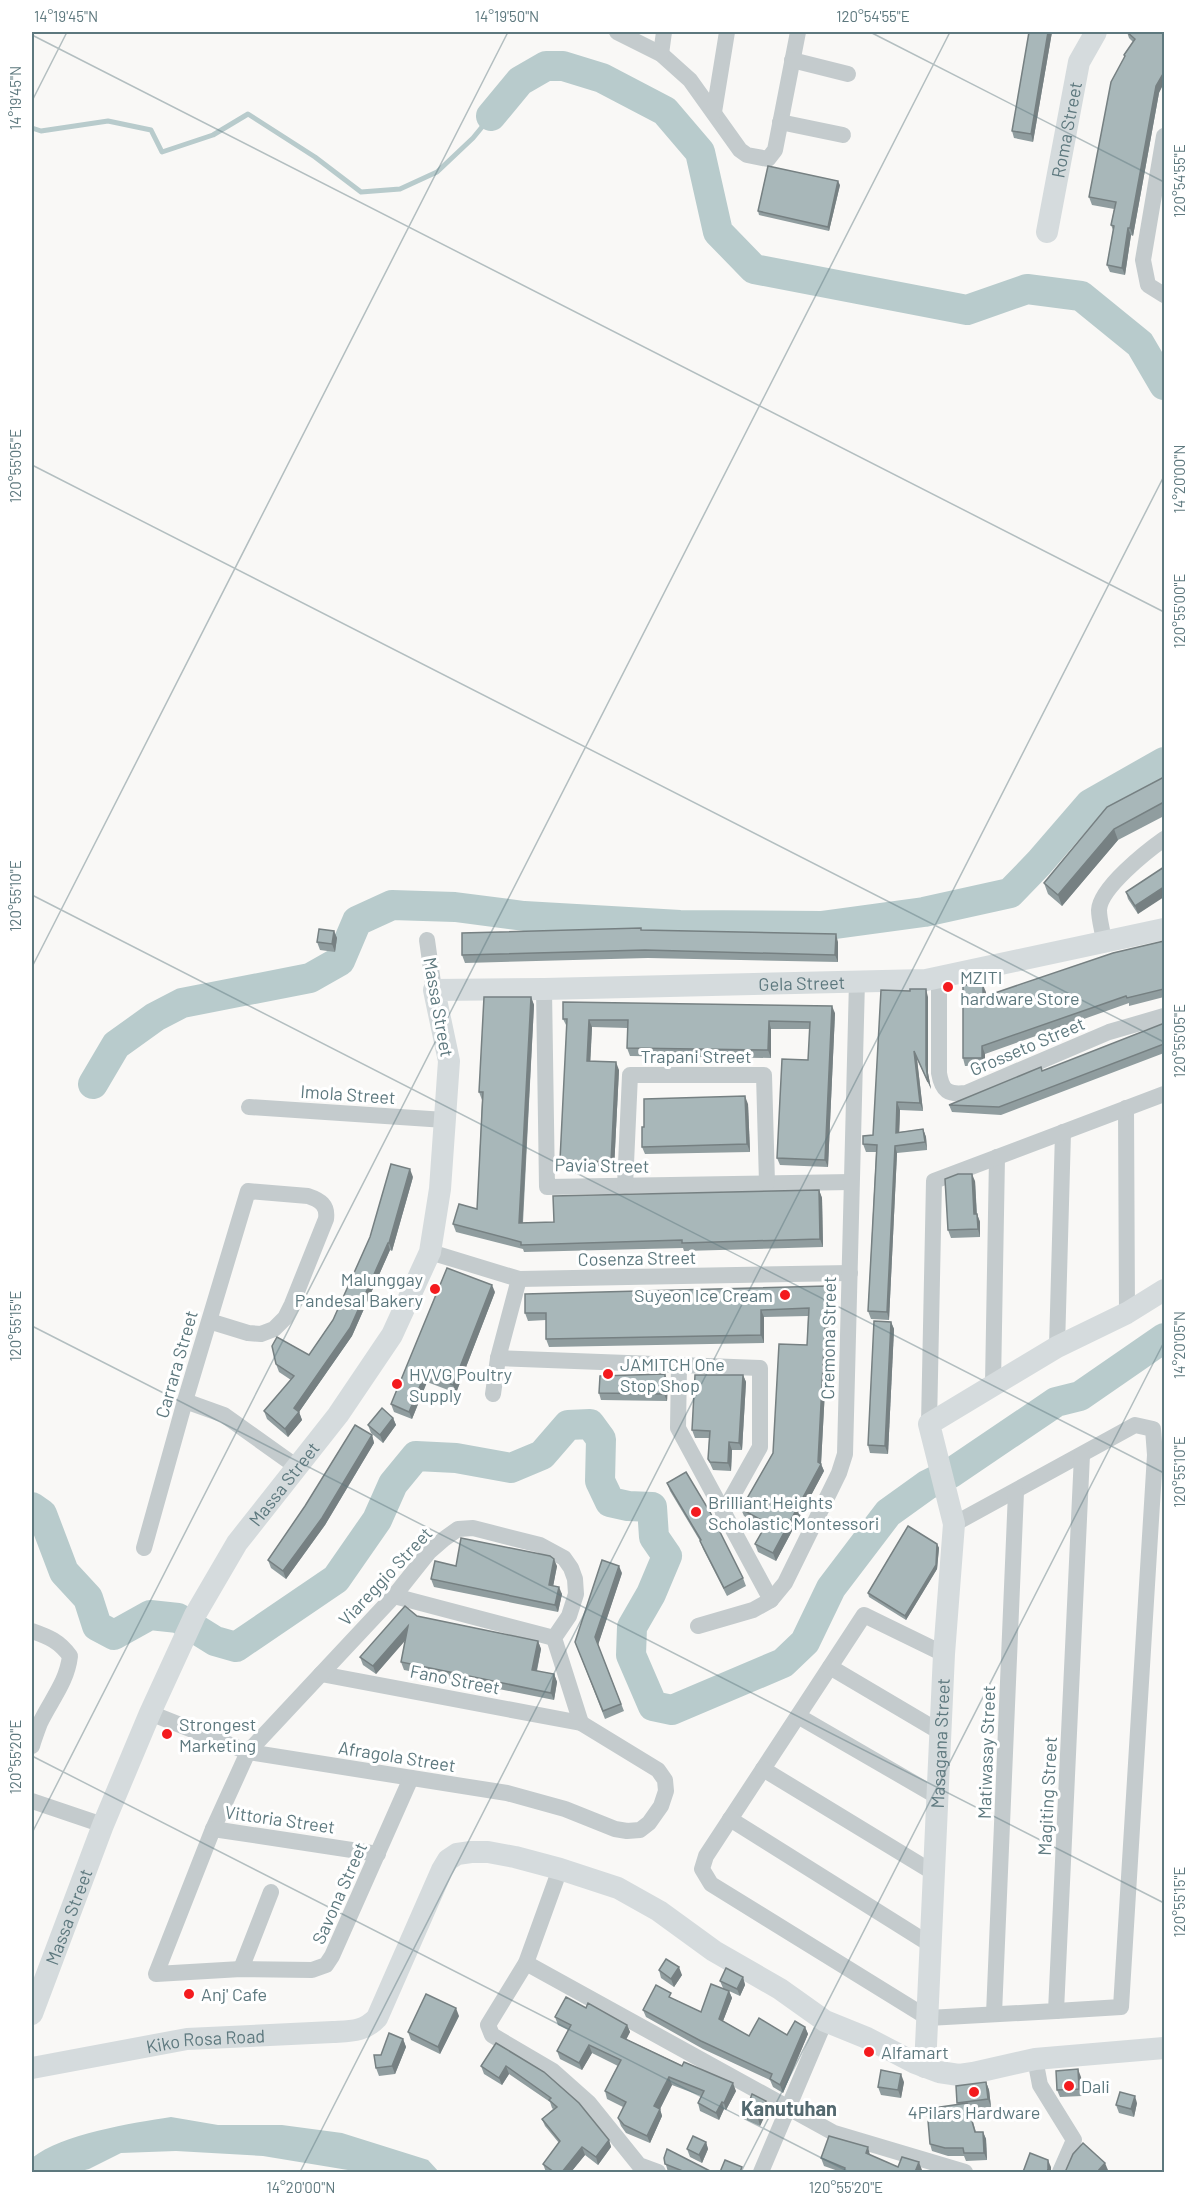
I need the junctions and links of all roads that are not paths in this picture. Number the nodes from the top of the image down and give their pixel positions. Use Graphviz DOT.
graph roads {
  1 [pos="617,32"];
  2 [pos="664,32"];
  3 [pos="727,32"];
  4 [pos="798,32"];
  5 [pos="1096,32"];
  6 [pos="661,54"];
  7 [pos="792,60"];
  8 [pos="848,74"];
  9 [pos="714,112"];
  10 [pos="780,122"];
  11 [pos="843,135"];
  12 [pos="1164,143"];
  13 [pos="1047,232"];
  14 [pos="1164,295"];
  15 [pos="1164,839"];
  16 [pos="1164,929"];
  17 [pos="427,940"];
  18 [pos="1104,942"];
  19 [pos="939,977"];
  20 [pos="857,981"];
  21 [pos="544,989"];
  22 [pos="434,990"];
  23 [pos="1164,1016"];
  24 [pos="1164,1094"];
  25 [pos="249,1107"];
  26 [pos="1126,1108"];
  27 [pos="445,1120"];
  28 [pos="1063,1132"];
  29 [pos="997,1157"];
  30 [pos="850,1182"];
  31 [pos="767,1183"];
  32 [pos="625,1186"];
  33 [pos="430,1252"];
  34 [pos="850,1273"];
  35 [pos="519,1279"];
  36 [pos="1164,1290"];
  37 [pos="1127,1313"];
  38 [pos="209,1321"];
  39 [pos="1057,1347"];
  40 [pos="498,1358"];
  41 [pos="679,1366"];
  42 [pos="993,1384"];
  43 [pos="493,1394"];
  44 [pos="185,1401"];
  45 [pos="929,1424"];
  46 [pos="1082,1455"];
  47 [pos="297,1467"];
  48 [pos="1016,1492"];
  49 [pos="723,1513"];
  50 [pos="954,1524"];
  51 [pos="144,1548"];
  52 [pos="394,1596"];
  53 [pos="771,1600"];
  54 [pos="698,1626"];
  55 [pos="32,1631"];
  56 [pos="554,1638"];
  57 [pos="944,1654"];
  58 [pos="830,1667"];
  59 [pos="321,1674"];
  60 [pos="150,1713"];
  61 [pos="798,1716"];
  62 [pos="36,1722"];
  63 [pos="581,1723"];
  64 [pos="940,1732"];
  65 [pos="32,1746"];
  66 [pos="248,1752"];
  67 [pos="763,1769"];
  68 [pos="411,1778"];
  69 [pos="938,1797"];
  70 [pos="32,1801"];
  71 [pos="730,1819"];
  72 [pos="103,1826"];
  73 [pos="213,1829"];
  74 [pos="378,1854"];
  75 [pos="560,1869"];
  76 [pos="934,1874"];
  77 [pos="271,1892"];
  78 [pos="931,1945"];
  79 [pos="526,1963"];
  80 [pos="241,1969"];
  81 [pos="156,1974"];
  82 [pos="1056,2011"];
  83 [pos="32,2014"];
  84 [pos="994,2014"];
  85 [pos="928,2018"];
  86 [pos="825,2021"];
  87 [pos="1164,2048"];
  88 [pos="1035,2059"];
  89 [pos="925,2067"];
  90 [pos="32,2068"];
  91 [pos="788,2108"];
  92 [pos="658,2172"];
  93 [pos="761,2172"];
  94 [pos="964,2172"];
  95 [pos="1060,2172"];
  1 -- 6 [label="street"];
  2 -- 6 [label="street"];
  3 -- 9 [label="street"];
  4 -- 7 [label="street"];
  5 -- 13 [label="street, Roma Street"];
  6 -- 9 [label="street"];
  7 -- 8 [label="street"];
  7 -- 10 [label="street"];
  9 -- 10 [label="street"];
  10 -- 11 [label="street"];
  12 -- 14 [label="street"];
  15 -- 18 [label="street"];
  16 -- 18 [label="street, Gela Street"];
  17 -- 22 [label="street, Massa Street"];
  18 -- 19 [label="street, Gela Street"];
  19 -- 20 [label="street, Gela Street"];
  19 -- 23 [label="street, Grosseto Street"];
  20 -- 21 [label="street, Gela Street"];
  20 -- 30 [label="street, Cremona Street"];
  21 -- 22 [label="street, Gela Street"];
  21 -- 32 [label="street, Pavia Street"];
  22 -- 27 [label="street, Massa Street"];
  24 -- 26 [label="street"];
  25 -- 27 [label="street, Imola Street"];
  26 -- 28 [label="street"];
  26 -- 37 [label="street"];
  27 -- 33 [label="street, Massa Street"];
  28 -- 29 [label="street"];
  28 -- 39 [label="street"];
  29 -- 42 [label="street"];
  29 -- 45 [label="street"];
  30 -- 31 [label="street, Pavia Street"];
  30 -- 34 [label="street, Cremona Street"];
  31 -- 32 [label="street, Pavia Street"];
  31 -- 32 [label="street, Trapani Street"];
  33 -- 35 [label="street, Cosenza Street"];
  33 -- 47 [label="street, Massa Street"];
  34 -- 35 [label="street, Cosenza Street"];
  34 -- 53 [label="street, Cremona Street"];
  35 -- 40 [label="street"];
  36 -- 37 [label="street"];
  37 -- 39 [label="street"];
  38 -- 38 [label="street, Carrara Street"];
  38 -- 44 [label="street, Carrara Street"];
  39 -- 42 [label="street"];
  40 -- 41 [label="street"];
  40 -- 43 [label="street"];
  41 -- 49 [label="street"];
  41 -- 49 [label="street"];
  42 -- 45 [label="street"];
  44 -- 47 [label="street"];
  44 -- 51 [label="street, Carrara Street"];
  45 -- 50 [label="street, Masagana Street"];
  46 -- 48 [label="street"];
  46 -- 82 [label="street, Magiting Street"];
  46 -- 82 [label="street"];
  47 -- 60 [label="street, Massa Street"];
  48 -- 50 [label="street"];
  48 -- 84 [label="street, Matiwasay Street"];
  49 -- 53 [label="street"];
  50 -- 57 [label="street, Masagana Street"];
  52 -- 56 [label="street"];
  52 -- 56 [label="street, Viareggio Street"];
  52 -- 59 [label="street, Viareggio Street"];
  53 -- 54 [label="street, Cremona Street"];
  55 -- 62 [label="street"];
  56 -- 63 [label="street"];
  57 -- 58 [label="street"];
  57 -- 64 [label="street, Masagana Street"];
  58 -- 61 [label="street"];
  58 -- 64 [label="street"];
  59 -- 63 [label="street, Fano Street"];
  59 -- 66 [label="street, Viareggio Street"];
  60 -- 66 [label="street, Afragola Street"];
  60 -- 72 [label="street, Massa Street"];
  61 -- 67 [label="street"];
  61 -- 69 [label="street"];
  62 -- 65 [label="street"];
  63 -- 68 [label="street, Afragola Street"];
  64 -- 69 [label="street, Masagana Street"];
  66 -- 68 [label="street, Afragola Street"];
  66 -- 73 [label="street, Viareggio Street"];
  67 -- 71 [label="street"];
  67 -- 76 [label="street"];
  68 -- 74 [label="street, Savona Street"];
  69 -- 76 [label="street, Masagana Street"];
  70 -- 72 [label="street"];
  71 -- 78 [label="street"];
  71 -- 85 [label="street"];
  72 -- 83 [label="street, Massa Street"];
  73 -- 74 [label="street, Vittoria Street"];
  73 -- 81 [label="street, Viareggio Street"];
  74 -- 80 [label="street, Savona Street"];
  75 -- 79 [label="street"];
  75 -- 86 [label="street"];
  75 -- 90 [label="street, Kiko Rosa Road"];
  76 -- 78 [label="street, Masagana Street"];
  77 -- 80 [label="street"];
  78 -- 85 [label="street, Masagana Street"];
  79 -- 91 [label="street"];
  79 -- 92 [label="street"];
  80 -- 81 [label="street, Savona Street"];
  82 -- 84 [label="street"];
  84 -- 85 [label="street"];
  85 -- 89 [label="street, Masagana Street"];
  86 -- 89 [label="street"];
  86 -- 91 [label="street"];
  87 -- 88 [label="street"];
  88 -- 89 [label="street"];
  88 -- 95 [label="street"];
  91 -- 93 [label="street"];
  91 -- 94 [label="street"];
}
